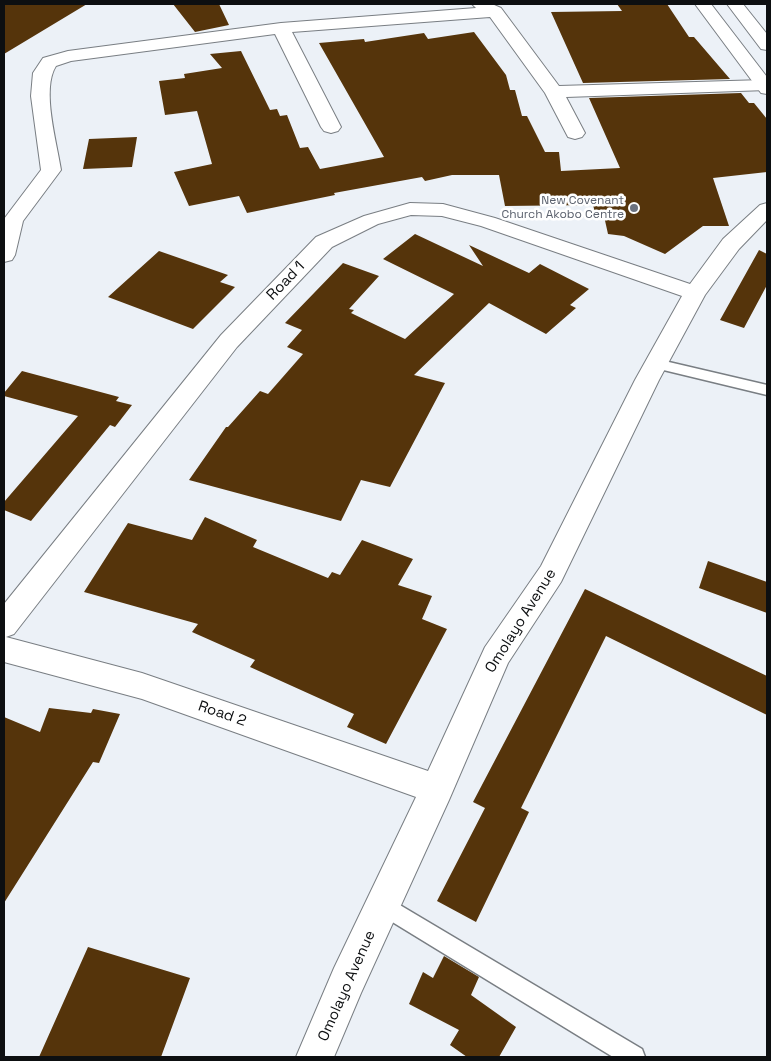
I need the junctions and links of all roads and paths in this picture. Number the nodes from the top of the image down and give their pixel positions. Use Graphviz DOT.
graph roads {
  1 [pos="702,4"];
  2 [pos="734,4"];
  3 [pos="487,8"];
  4 [pos="281,28"];
  5 [pos="767,45"];
  6 [pos="766,87"];
  7 [pos="554,92"];
  8 [pos="331,127"];
  9 [pos="575,133"];
  10 [pos="767,209"];
  11 [pos="4,255"];
  12 [pos="695,293"];
  13 [pos="656,364"];
  14 [pos="767,390"];
  15 [pos="7,617"];
  16 [pos="4,649"];
  17 [pos="437,789"];
  18 [pos="383,905"];
  19 [pos="316,1057"];
  20 [pos="634,1057"];
  1 -- 6 [label="street"];
  2 -- 5 [label="street"];
  3 -- 4 [label="street"];
  3 -- 7 [label="street"];
  4 -- 8 [label="street"];
  4 -- 11 [label="street"];
  6 -- 7 [label="street"];
  7 -- 9 [label="street"];
  10 -- 12 [label="street, Omolayo Avenue"];
  12 -- 13 [label="street, Omolayo Avenue"];
  12 -- 15 [label="street, Road 1"];
  13 -- 14 [label="lane"];
  13 -- 17 [label="street, Omolayo Avenue"];
  16 -- 17 [label="street, Road 2"];
  17 -- 18 [label="street, Omolayo Avenue"];
  18 -- 19 [label="street, Omolayo Avenue"];
  18 -- 20 [label="lane"];
}
